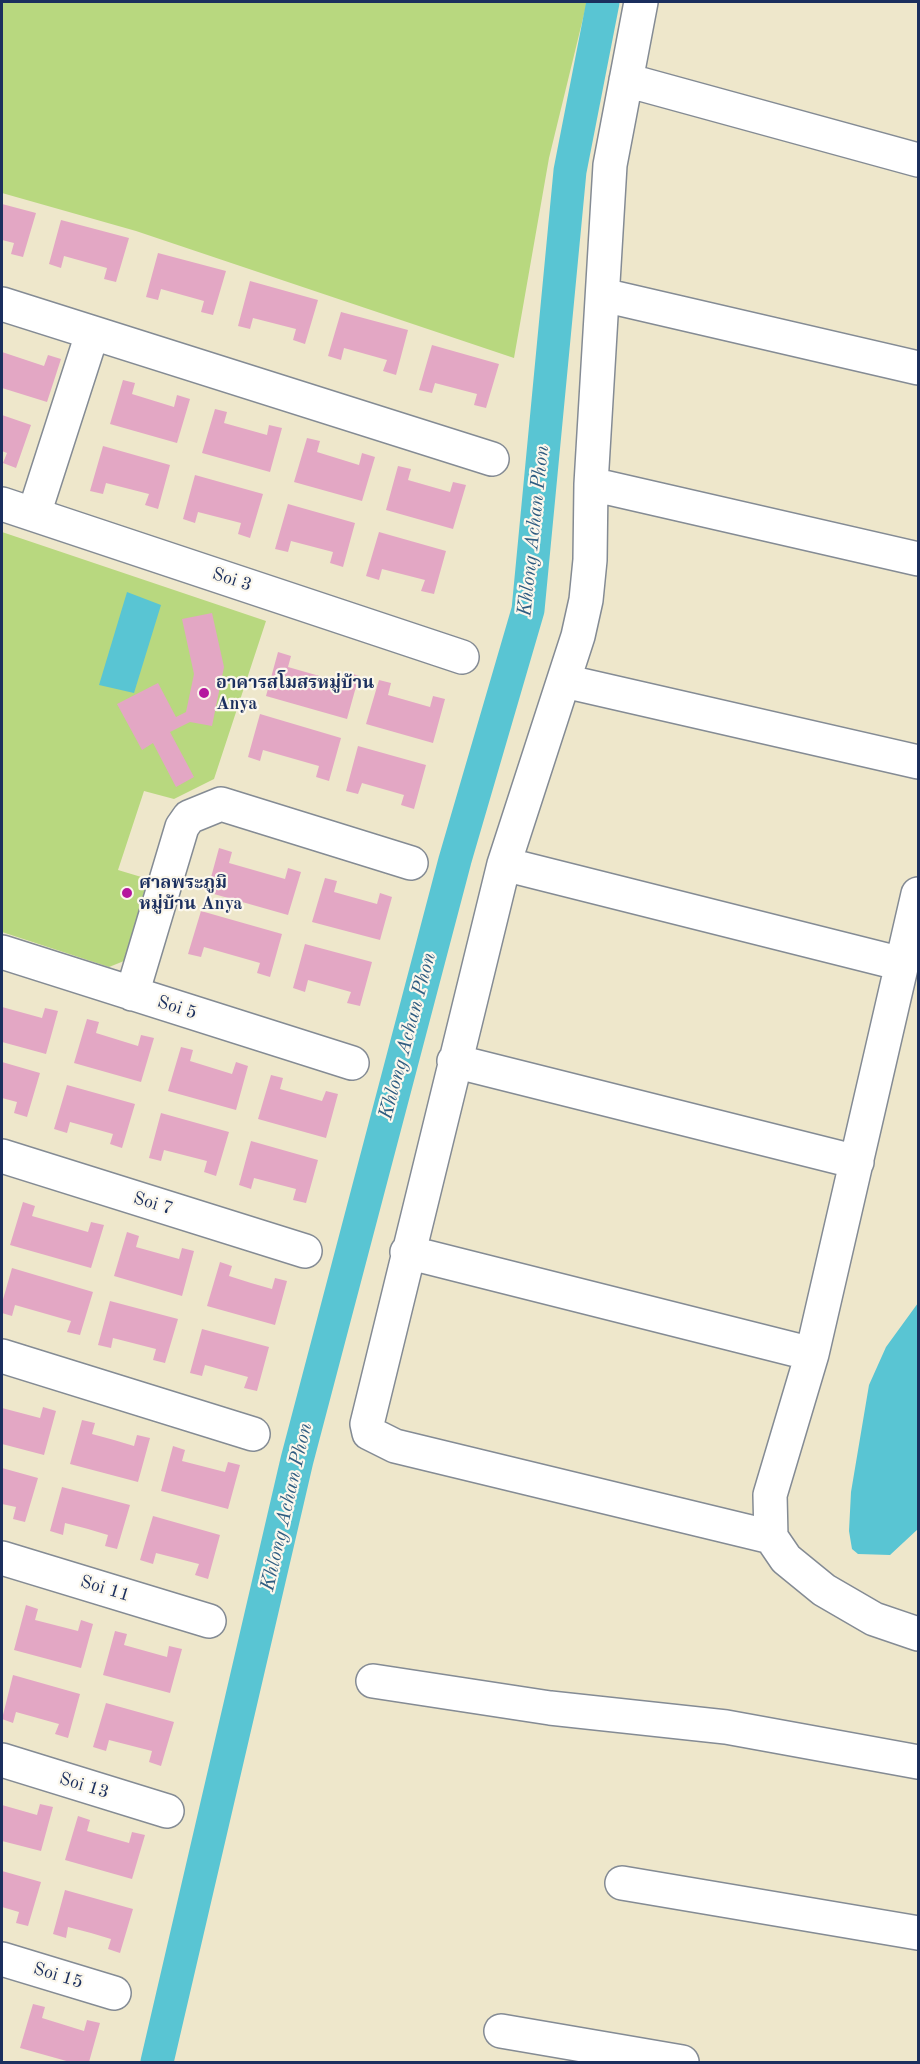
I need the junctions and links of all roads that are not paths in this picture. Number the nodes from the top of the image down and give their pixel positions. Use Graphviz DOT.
graph roads {
  1 [pos="641,2"];
  2 [pos="626,80"];
  3 [pos="918,160"];
  4 [pos="603,295"];
  5 [pos="2,304"];
  6 [pos="92,334"];
  7 [pos="918,368"];
  8 [pos="492,459"];
  9 [pos="591,484"];
  10 [pos="2,504"];
  11 [pos="34,514"];
  12 [pos="918,560"];
  13 [pos="462,657"];
  14 [pos="564,681"];
  15 [pos="918,762"];
  16 [pos="411,863"];
  17 [pos="504,864"];
  18 [pos="918,894"];
  19 [pos="2,952"];
  20 [pos="902,964"];
  21 [pos="132,994"];
  22 [pos="454,1061"];
  23 [pos="352,1063"];
  24 [pos="2,1156"];
  25 [pos="857,1162"];
  26 [pos="305,1251"];
  27 [pos="407,1252"];
  28 [pos="812,1354"];
  29 [pos="2,1356"];
  30 [pos="253,1434"];
  31 [pos="771,1537"];
  32 [pos="2,1558"];
  33 [pos="209,1621"];
  34 [pos="918,1634"];
  35 [pos="374,1682"];
  36 [pos="2,1760"];
  37 [pos="918,1762"];
  38 [pos="167,1811"];
  39 [pos="622,1883"];
  40 [pos="918,1934"];
  41 [pos="2,1959"];
  42 [pos="114,1993"];
  43 [pos="501,2031"];
  44 [pos="682,2062"];
  1 -- 2 [label="street"];
  2 -- 3 [label="street"];
  2 -- 4 [label="street"];
  4 -- 7 [label="street"];
  4 -- 9 [label="street"];
  5 -- 6 [label="street"];
  6 -- 8 [label="street"];
  6 -- 11 [label="street"];
  9 -- 12 [label="street"];
  9 -- 14 [label="street"];
  10 -- 11 [label="street, Soi 3"];
  11 -- 13 [label="street, Soi 3"];
  14 -- 15 [label="street"];
  14 -- 17 [label="street"];
  16 -- 21 [label="street"];
  17 -- 20 [label="street"];
  17 -- 22 [label="street"];
  18 -- 20 [label="street"];
  19 -- 21 [label="street, Soi 5"];
  20 -- 25 [label="street"];
  21 -- 23 [label="street, Soi 5"];
  22 -- 25 [label="street"];
  22 -- 27 [label="street"];
  24 -- 26 [label="street, Soi 7"];
  25 -- 28 [label="street"];
  27 -- 28 [label="street"];
  27 -- 31 [label="street"];
  28 -- 31 [label="street"];
  29 -- 30 [label="street"];
  31 -- 34 [label="street"];
  32 -- 33 [label="street, Soi 11"];
  35 -- 37 [label="street"];
  36 -- 38 [label="street, Soi 13"];
  39 -- 40 [label="street"];
  41 -- 42 [label="street, Soi 15"];
  43 -- 44 [label="street"];
}
